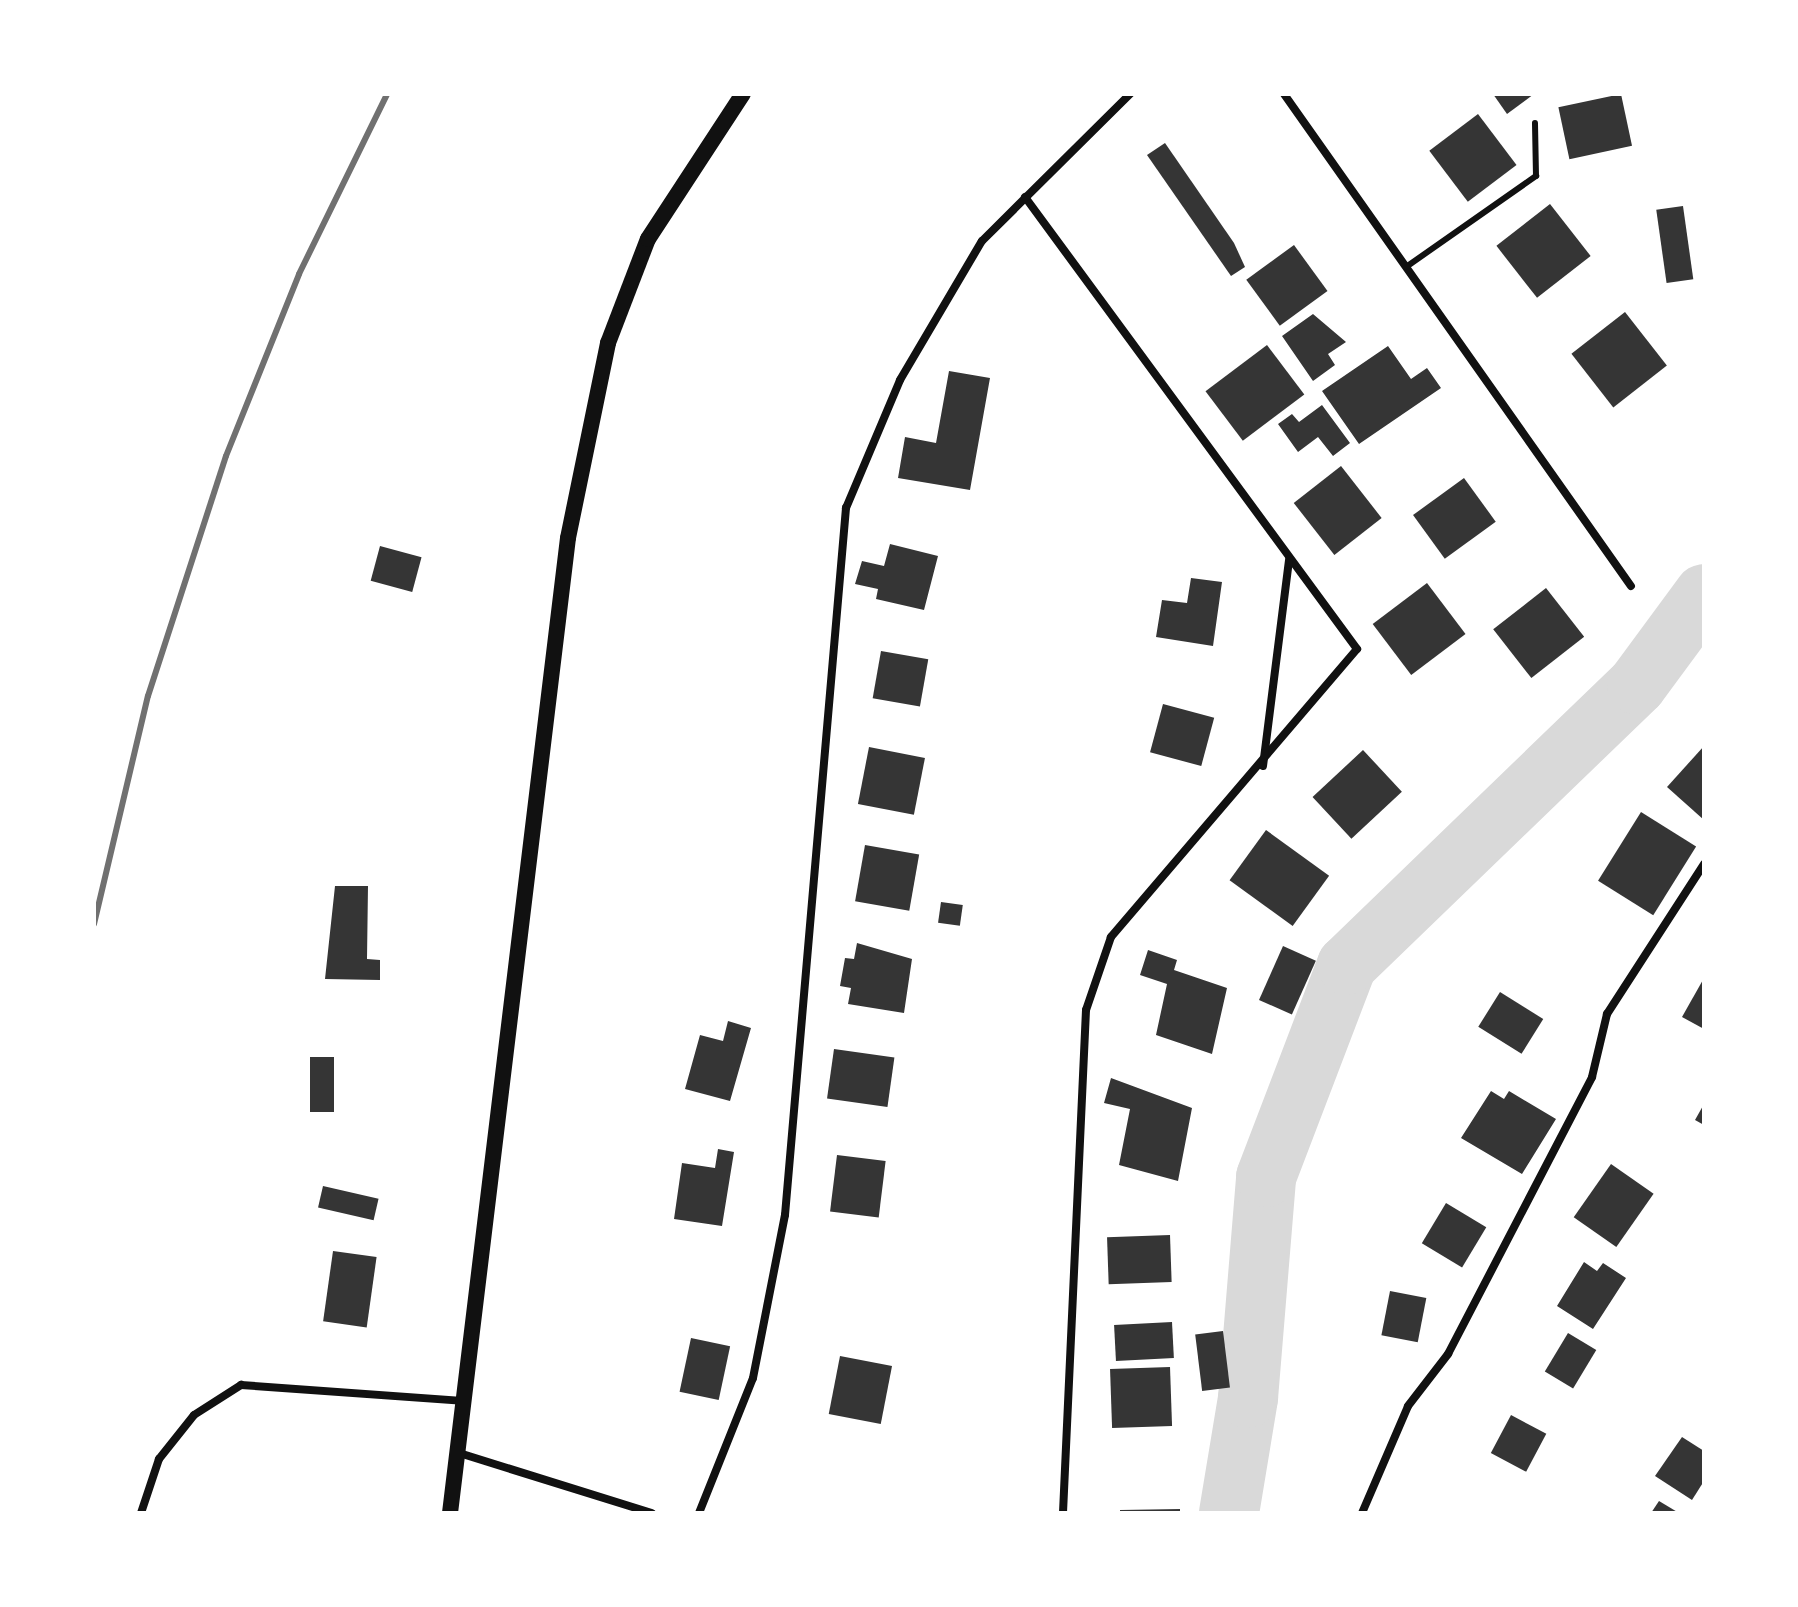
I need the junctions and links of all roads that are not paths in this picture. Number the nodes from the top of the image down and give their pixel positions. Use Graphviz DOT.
graph roads {
  1 [pos="743,94"];
  2 [pos="1130,94"];
  3 [pos="1284,94"];
  4 [pos="1535,123"];
  5 [pos="1025,197"];
  6 [pos="1406,267"];
  7 [pos="1289,560"];
  8 [pos="1631,586"];
  9 [pos="1263,767"];
  10 [pos="1704,864"];
  11 [pos="462,1401"];
  12 [pos="456,1452"];
  13 [pos="141,1513"];
  14 [pos="450,1513"];
  15 [pos="652,1513"];
  16 [pos="699,1513"];
  17 [pos="1063,1513"];
  18 [pos="1362,1513"];
  1 -- 11 [label="main road"];
  2 -- 5 [label="street"];
  3 -- 6 [label="street"];
  4 -- 6 [label="lane"];
  5 -- 7 [label="street"];
  5 -- 16 [label="street"];
  6 -- 8 [label="street"];
  7 -- 9 [label="street"];
  7 -- 9 [label="street"];
  9 -- 17 [label="street"];
  10 -- 18 [label="street"];
  11 -- 12 [label="main road"];
  11 -- 13 [label="street"];
  12 -- 14 [label="main road"];
  12 -- 15 [label="street"];
}
